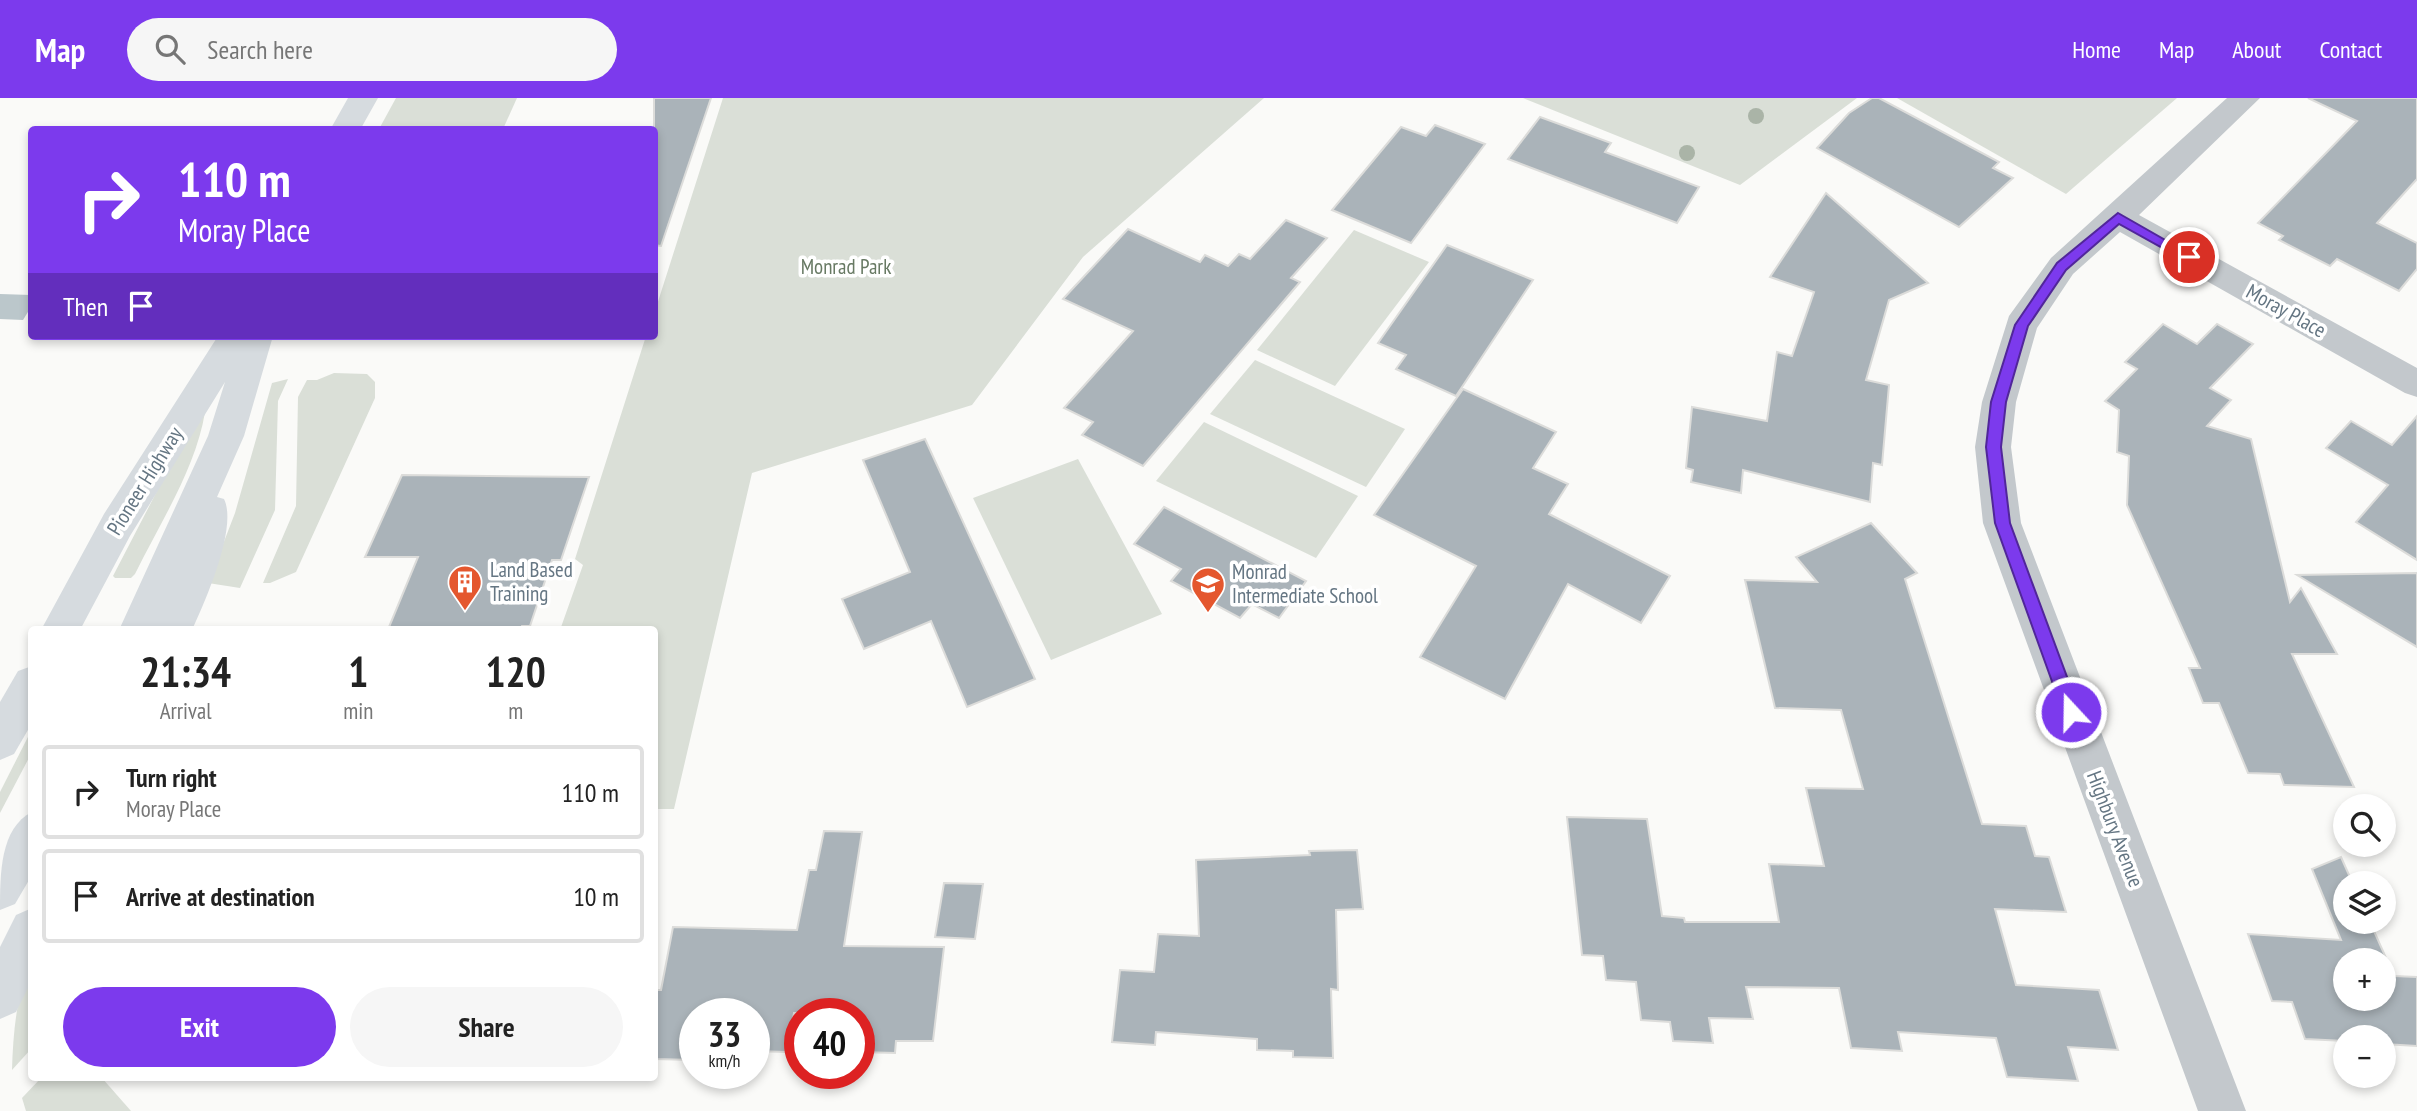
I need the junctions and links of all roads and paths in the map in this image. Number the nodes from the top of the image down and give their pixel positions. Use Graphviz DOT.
graph roads {
  1 [pos="363,98"];
  2 [pos="2245,98"];
  3 [pos="347,126"];
  4 [pos="2118,218"];
  5 [pos="233,340"];
  6 [pos="255,340"];
  7 [pos="2417,384"];
  8 [pos="226,436"];
  9 [pos="62,626"];
  10 [pos="140,626"];
  11 [pos="175,626"];
  12 [pos="28,690"];
  13 [pos="0,741"];
  14 [pos="28,839"];
  15 [pos="0,889"];
  16 [pos="28,937"];
  17 [pos="0,996"];
  18 [pos="2222,1111"];
  1 -- 3 [label="main road"];
  2 -- 4 [label="street, Highbury Avenue"];
  4 -- 7 [label="street, Moray Place"];
  4 -- 18 [label="street, Highbury Avenue"];
  5 -- 9 [label="main road, Pioneer Highway"];
  6 -- 8 [label="main road"];
  8 -- 10 [label="main road"];
  8 -- 11 [label="main road"];
  12 -- 13 [label="main road"];
  14 -- 15 [label="main road"];
  16 -- 17 [label="main road"];
}
